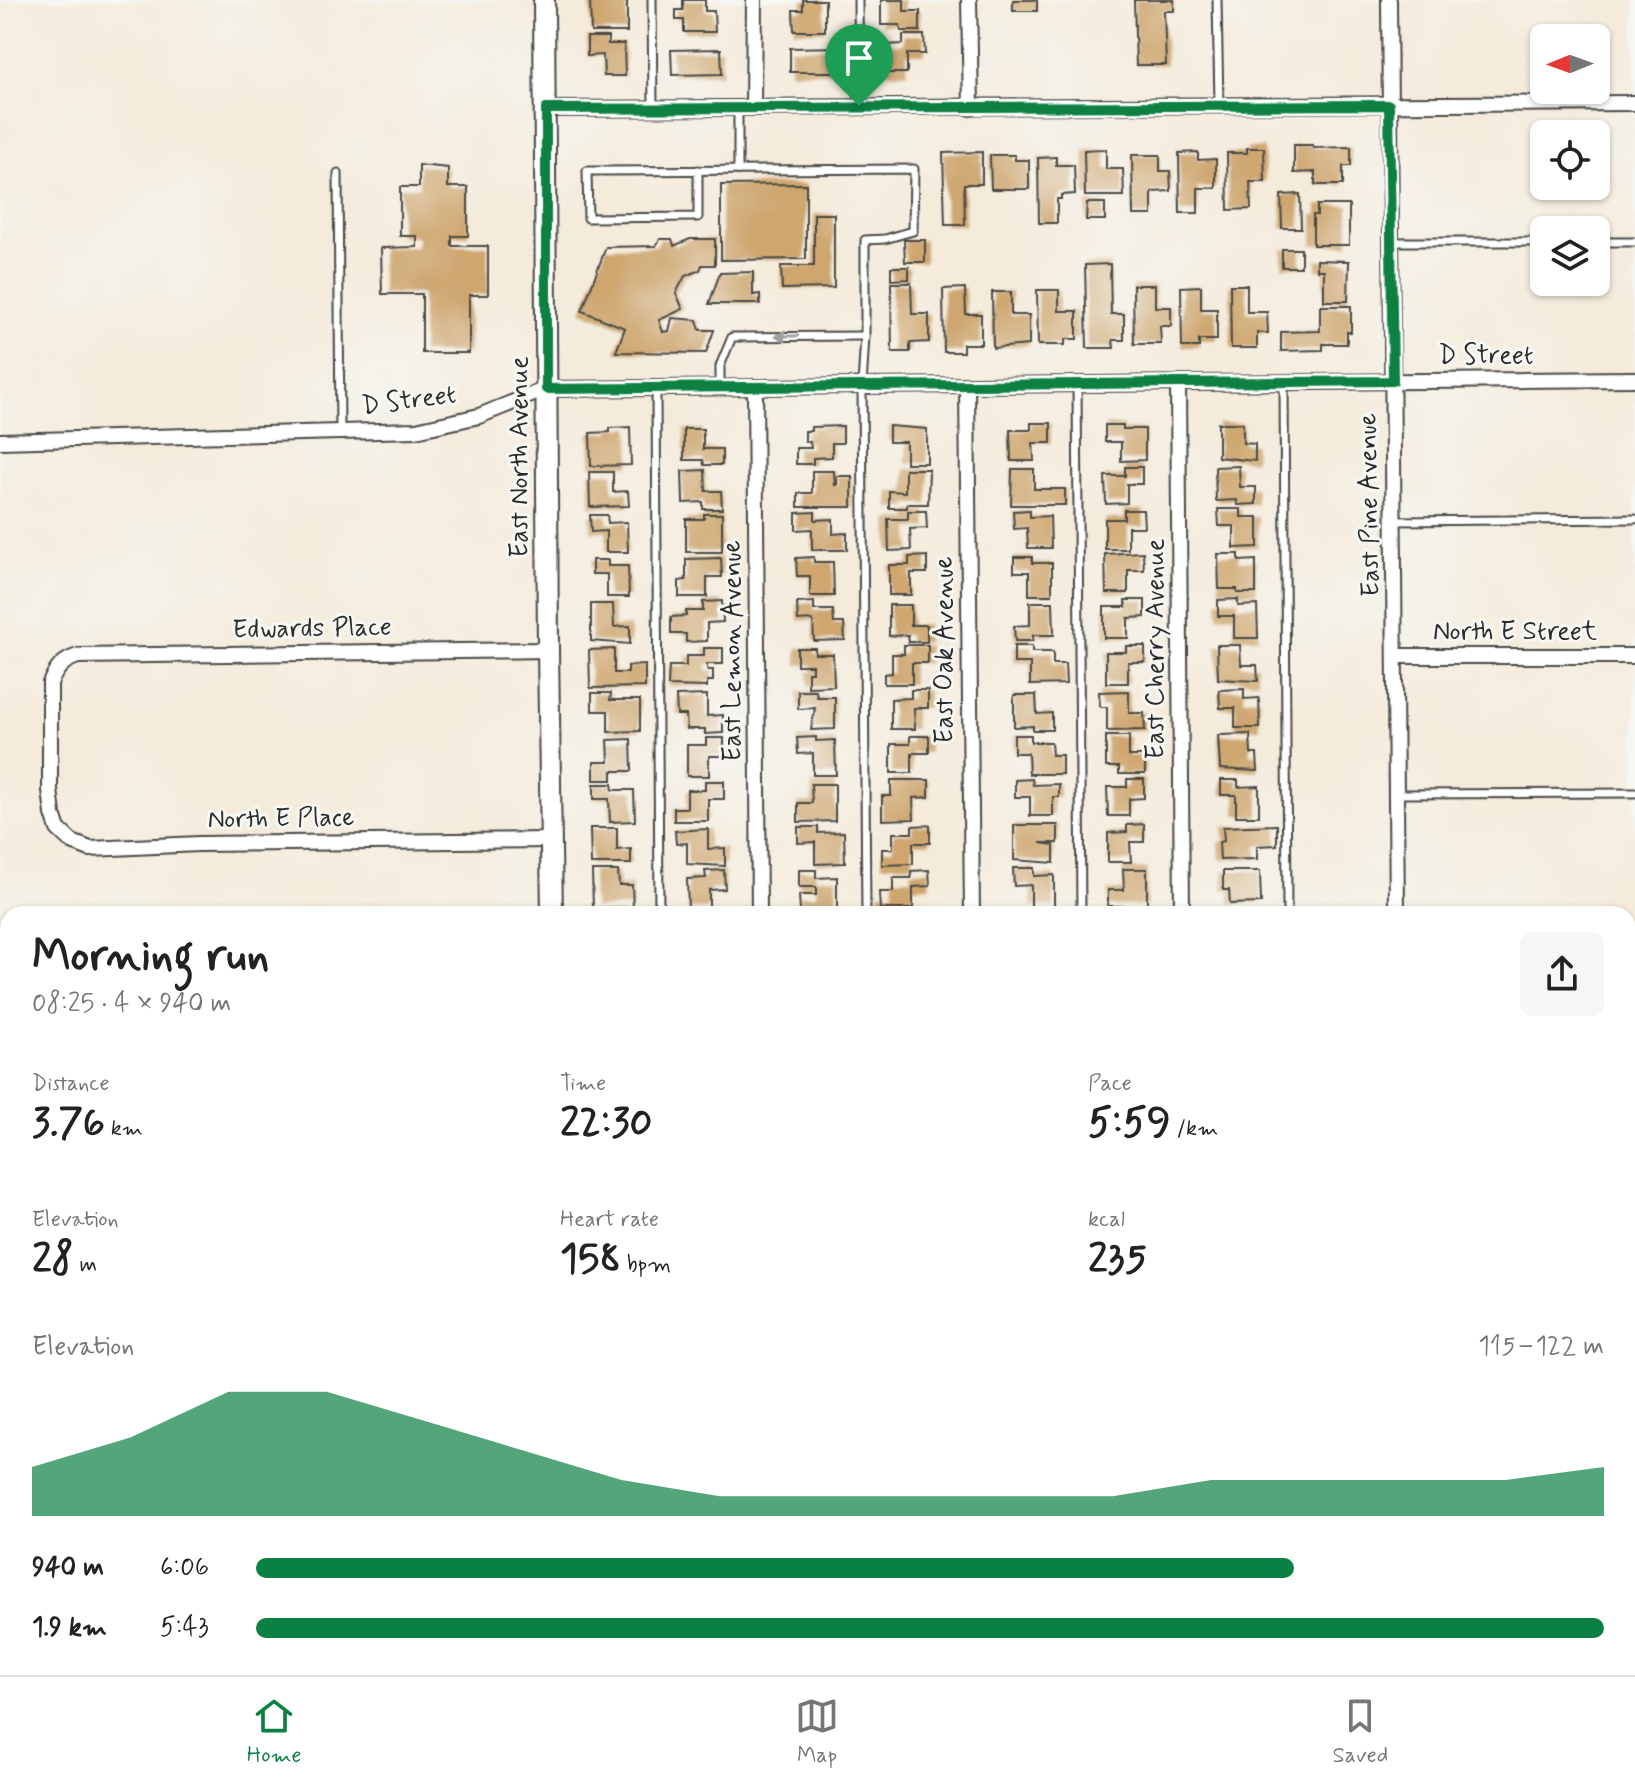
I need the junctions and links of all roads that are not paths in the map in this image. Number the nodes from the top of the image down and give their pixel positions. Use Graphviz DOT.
graph roads {
  1 [pos="544,0"];
  2 [pos="652,0"];
  3 [pos="754,0"];
  4 [pos="858,0"];
  5 [pos="969,0"];
  6 [pos="1217,0"];
  7 [pos="1389,0"];
  8 [pos="1635,103"];
  9 [pos="1389,105"];
  10 [pos="859,106"];
  11 [pos="1219,106"];
  12 [pos="738,107"];
  13 [pos="753,107"];
  14 [pos="971,108"];
  15 [pos="546,109"];
  16 [pos="653,109"];
  17 [pos="698,170"];
  18 [pos="738,170"];
  19 [pos="338,173"];
  20 [pos="1391,242"];
  21 [pos="1530,242"];
  22 [pos="1610,242"];
  23 [pos="1635,242"];
  24 [pos="865,336"];
  25 [pos="1635,379"];
  26 [pos="1393,381"];
  27 [pos="1284,383"];
  28 [pos="1178,384"];
  29 [pos="967,385"];
  30 [pos="1077,385"];
  31 [pos="862,386"];
  32 [pos="720,387"];
  33 [pos="755,387"];
  34 [pos="656,388"];
  35 [pos="546,389"];
  36 [pos="340,433"];
  37 [pos="0,441"];
  38 [pos="1635,519"];
  39 [pos="1395,521"];
  40 [pos="548,650"];
  41 [pos="78,656"];
  42 [pos="1396,656"];
  43 [pos="1635,656"];
  44 [pos="1635,793"];
  45 [pos="1396,794"];
  46 [pos="551,840"];
  47 [pos="552,906"];
  48 [pos="659,906"];
  49 [pos="759,906"];
  50 [pos="866,906"];
  51 [pos="972,906"];
  52 [pos="1081,906"];
  53 [pos="1182,906"];
  54 [pos="1287,906"];
  55 [pos="1397,906"];
  1 -- 15 [label="street, East North Avenue"];
  2 -- 16 [label="lane"];
  3 -- 13 [label="street"];
  4 -- 10 [label="lane"];
  5 -- 14 [label="street"];
  6 -- 11 [label="lane"];
  7 -- 9 [label="street, East Pine Avenue"];
  8 -- 9 [label="street"];
  9 -- 11 [label="street"];
  9 -- 20 [label="street, East Pine Avenue"];
  10 -- 13 [label="street"];
  10 -- 14 [label="street"];
  11 -- 14 [label="street"];
  12 -- 13 [label="street"];
  12 -- 16 [label="street"];
  12 -- 18 [label="lane"];
  15 -- 16 [label="street"];
  15 -- 35 [label="street, East North Avenue"];
  17 -- 17 [label="lane"];
  17 -- 18 [label="lane"];
  18 -- 24 [label="lane"];
  19 -- 36 [label="lane"];
  20 -- 21 [label="lane"];
  20 -- 26 [label="street, East Pine Avenue"];
  22 -- 23 [label="lane"];
  24 -- 31 [label="lane"];
  24 -- 32 [label="lane, one-way"];
  25 -- 26 [label="street, D Street"];
  26 -- 27 [label="street, D Street"];
  26 -- 39 [label="street, East Pine Avenue"];
  27 -- 28 [label="street, D Street"];
  27 -- 54 [label="lane"];
  28 -- 30 [label="street, D Street"];
  28 -- 53 [label="street, East Cherry Avenue"];
  29 -- 30 [label="street, D Street"];
  29 -- 31 [label="street, D Street"];
  29 -- 51 [label="street, East Oak Avenue"];
  30 -- 52 [label="lane"];
  31 -- 33 [label="street, D Street"];
  31 -- 50 [label="lane"];
  32 -- 33 [label="street, D Street"];
  32 -- 34 [label="street, D Street"];
  33 -- 49 [label="street, East Lemon Avenue"];
  34 -- 35 [label="street, D Street"];
  34 -- 48 [label="lane"];
  35 -- 36 [label="street, D Street"];
  35 -- 40 [label="street, East North Avenue"];
  36 -- 37 [label="street, D Street"];
  38 -- 39 [label="lane"];
  39 -- 42 [label="street, East Pine Avenue"];
  40 -- 41 [label="street, Edwards Place"];
  40 -- 46 [label="street, East North Avenue"];
  41 -- 46 [label="street, North E Place"];
  42 -- 43 [label="street, North E Street"];
  42 -- 45 [label="street, East Pine Avenue"];
  44 -- 45 [label="lane"];
  45 -- 55 [label="street, East Pine Avenue"];
  46 -- 47 [label="street, East North Avenue"];
}
